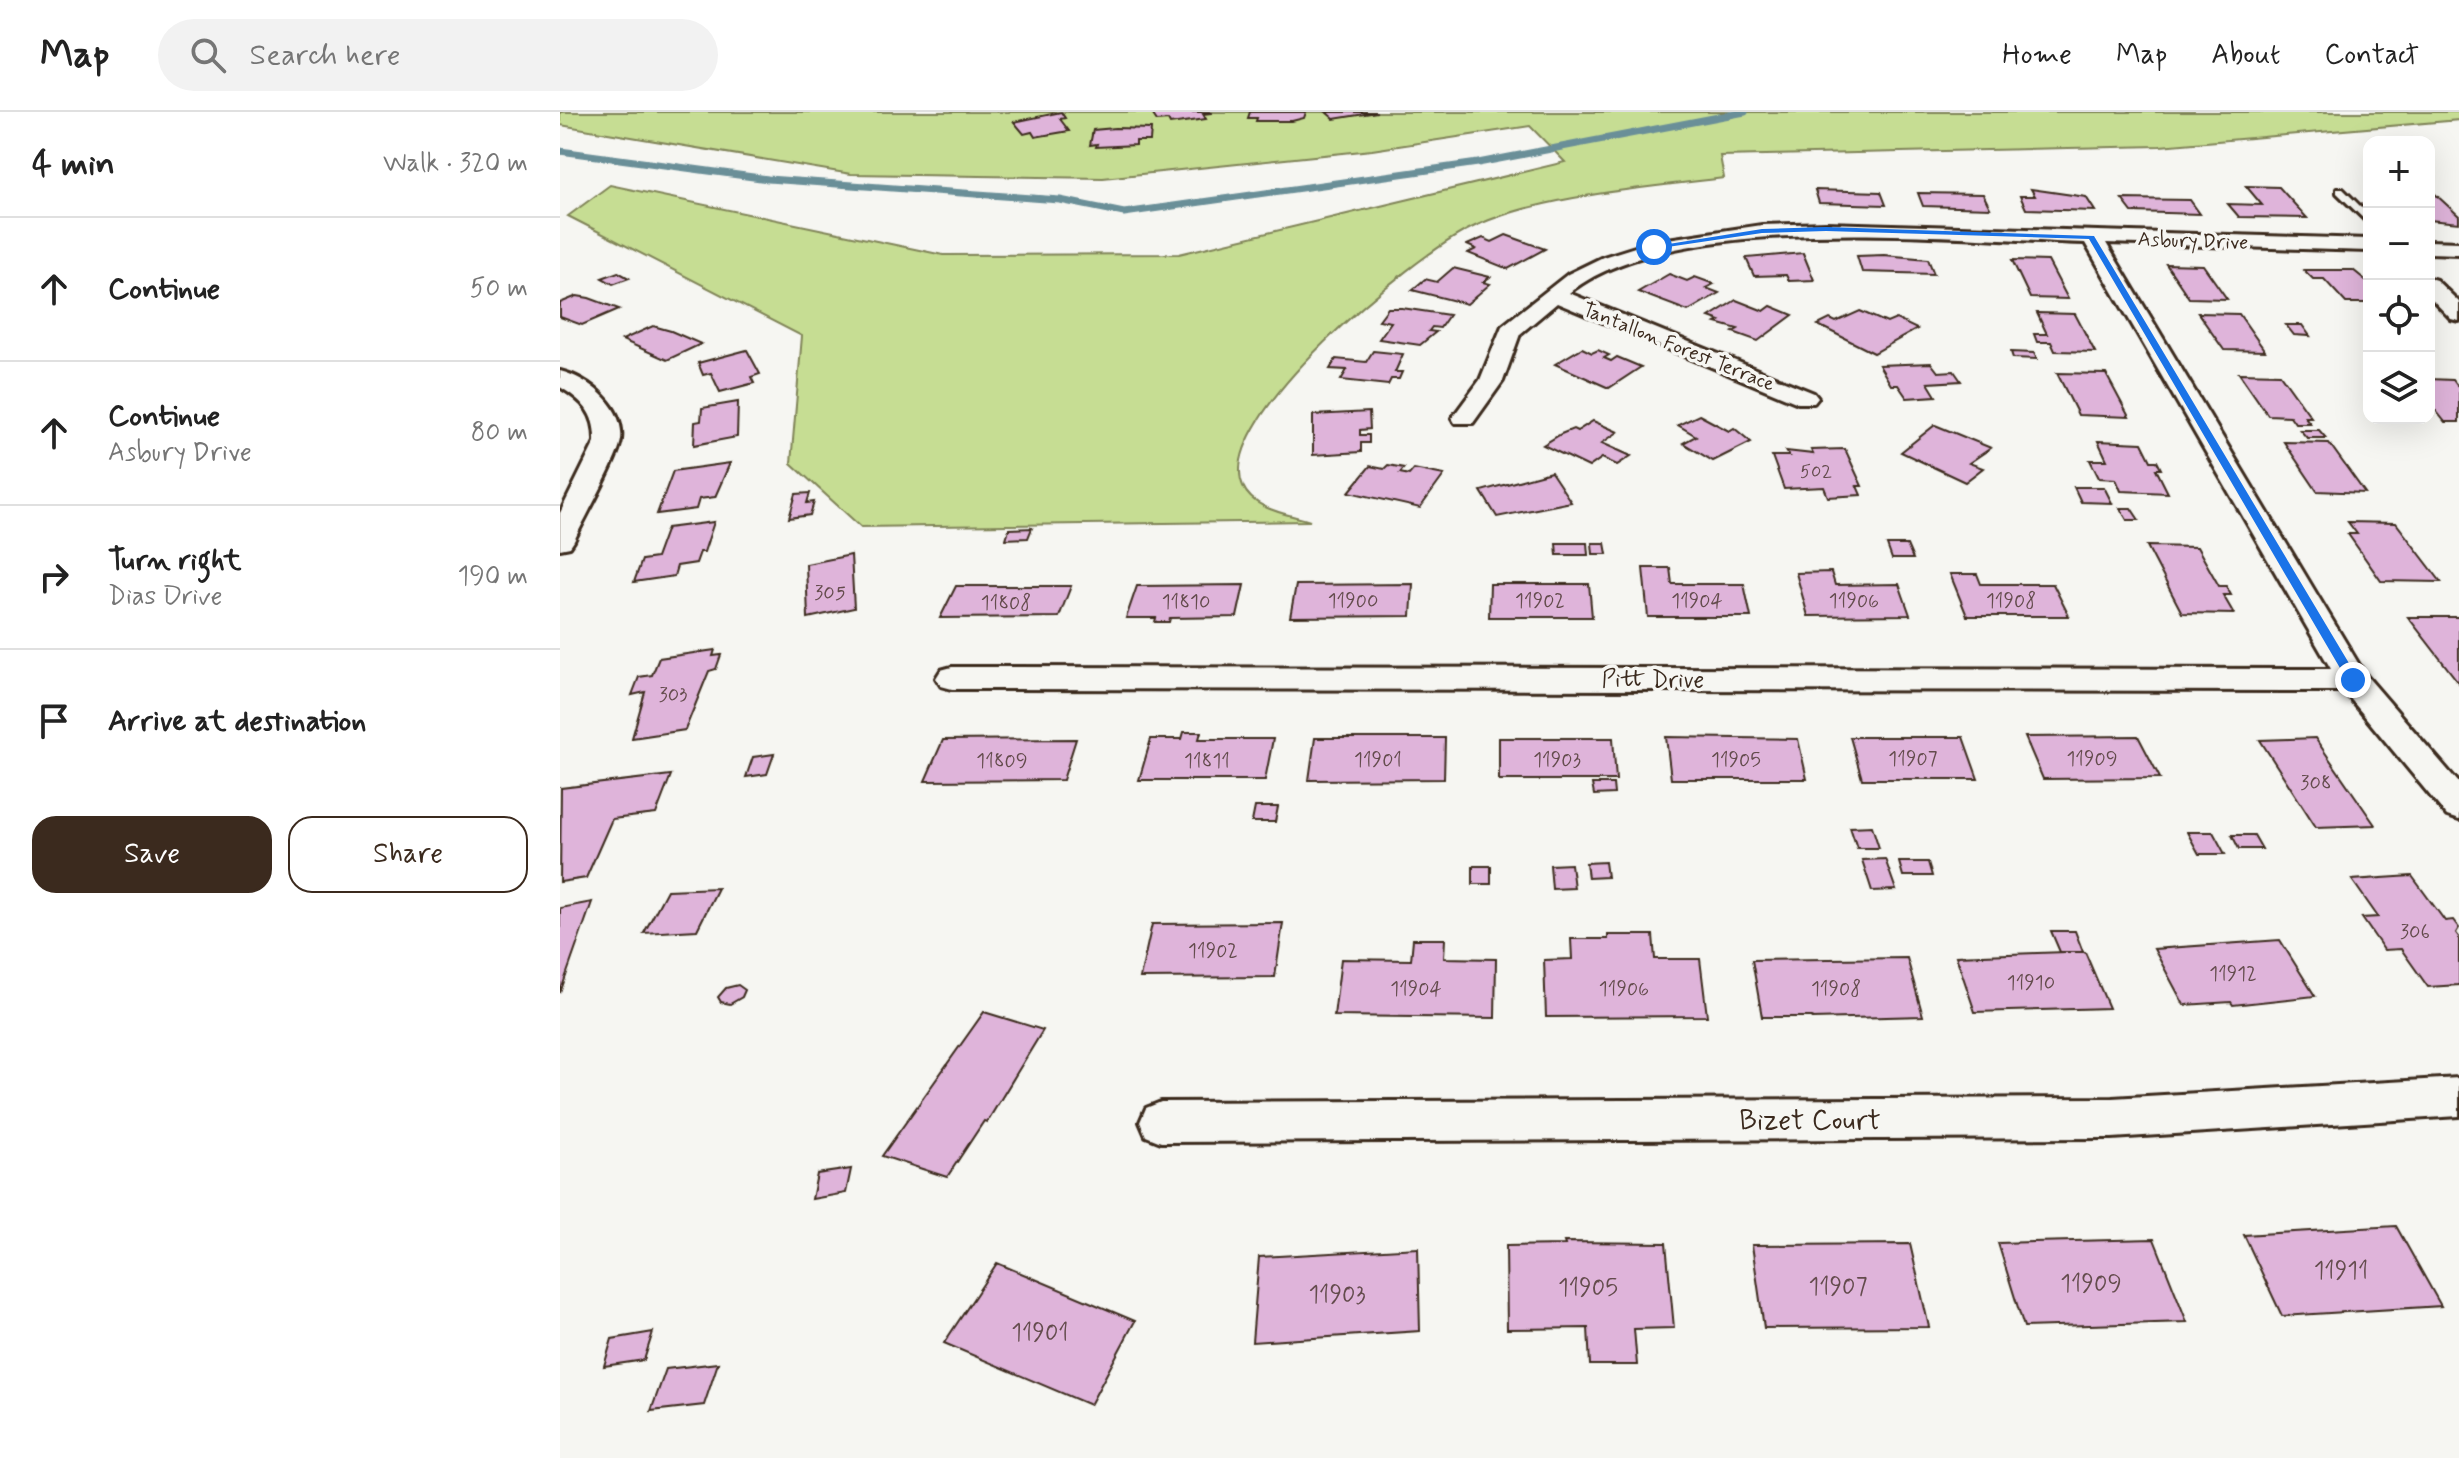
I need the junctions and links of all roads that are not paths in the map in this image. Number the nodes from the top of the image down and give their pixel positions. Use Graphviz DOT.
graph roads {
  1 [pos="2340,191"];
  2 [pos="2363,215"];
  3 [pos="2092,237"];
  4 [pos="2363,245"];
  5 [pos="2435,247"];
  6 [pos="2459,248"];
  7 [pos="2435,290"];
  8 [pos="1553,294"];
  9 [pos="2459,314"];
  10 [pos="560,378"];
  11 [pos="1806,398"];
  12 [pos="1464,418"];
  13 [pos="560,541"];
  14 [pos="952,678"];
  15 [pos="2353,680"];
  16 [pos="2459,807"];
  17 [pos="2459,1097"];
  18 [pos="1161,1122"];
  1 -- 2 [label="lane"];
  3 -- 4 [label="street, Asbury Drive"];
  3 -- 8 [label="street, Asbury Drive"];
  3 -- 15 [label="street"];
  5 -- 6 [label="street"];
  7 -- 9 [label="street"];
  8 -- 11 [label="street, Tantallon Forest Terrace"];
  8 -- 12 [label="street, Asbury Drive"];
  10 -- 13 [label="street"];
  14 -- 15 [label="street, Pitt Drive"];
  15 -- 16 [label="street"];
  17 -- 18 [label="street, Bizet Court"];
}
